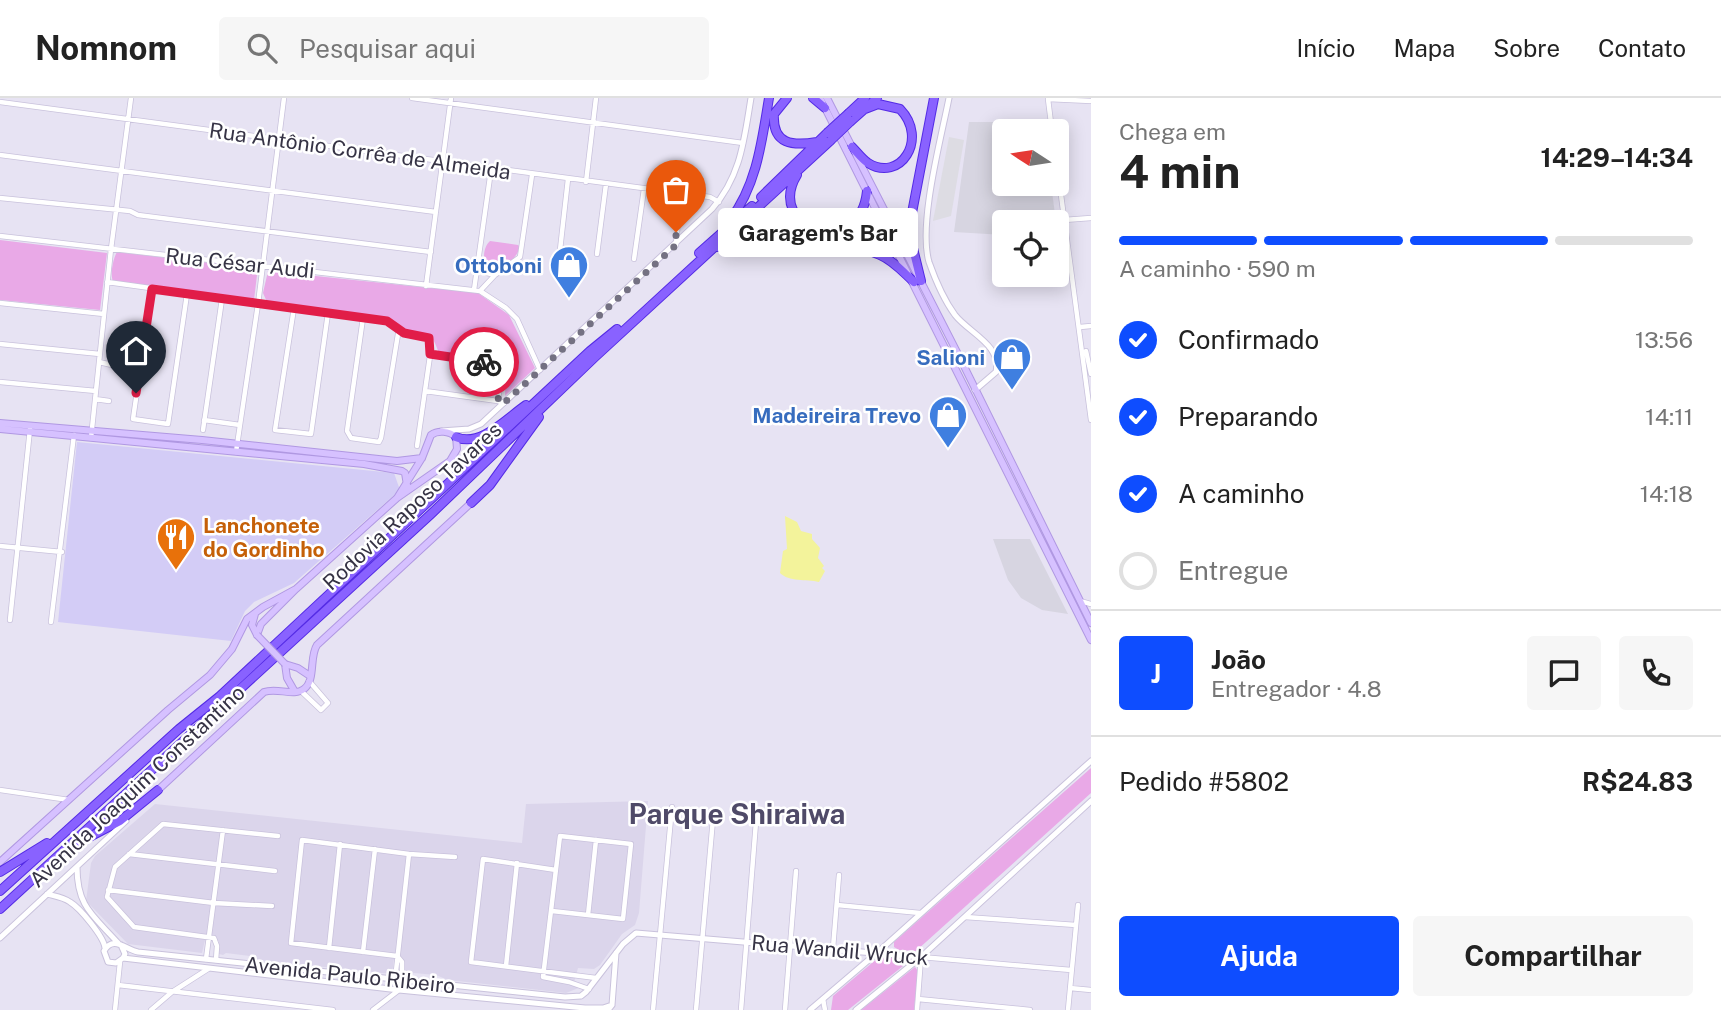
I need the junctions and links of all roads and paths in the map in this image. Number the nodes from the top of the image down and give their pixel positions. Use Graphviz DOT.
graph roads {
  1 [pos="131,98"];
  2 [pos="284,98"];
  3 [pos="412,98"];
  4 [pos="596,98"];
  5 [pos="751,98"];
  6 [pos="769,98"];
  7 [pos="787,98"];
  8 [pos="813,98"];
  9 [pos="820,98"];
  10 [pos="827,98"];
  11 [pos="859,98"];
  12 [pos="865,98"];
  13 [pos="877,98"];
  14 [pos="934,98"];
  15 [pos="949,98"];
  16 [pos="1048,99"];
  17 [pos="451,101"];
  18 [pos="1091,101"];
  19 [pos="0,102"];
  20 [pos="825,108"];
  21 [pos="865,109"];
  22 [pos="850,117"];
  23 [pos="128,119"];
  24 [pos="1050,119"];
  25 [pos="593,122"];
  26 [pos="828,137"];
  27 [pos="279,140"];
  28 [pos="818,142"];
  29 [pos="743,143"];
  30 [pos="852,147"];
  31 [pos="0,155"];
  32 [pos="443,163"];
  33 [pos="802,166"];
  34 [pos="491,169"];
  35 [pos="121,171"];
  36 [pos="532,174"];
  37 [pos="568,179"];
  38 [pos="586,182"];
  39 [pos="606,184"];
  40 [pos="644,189"];
  41 [pos="272,190"];
  42 [pos="867,191"];
  43 [pos="680,194"];
  44 [pos="0,198"];
  45 [pos="719,202"];
  46 [pos="116,210"];
  47 [pos="436,212"];
  48 [pos="1091,218"];
  49 [pos="1069,220"];
  50 [pos="266,231"];
  51 [pos="0,236"];
  52 [pos="715,237"];
  53 [pos="676,245"];
  54 [pos="111,249"];
  55 [pos="560,250"];
  56 [pos="431,252"];
  57 [pos="1069,253"];
  58 [pos="597,254"];
  59 [pos="702,257"];
  60 [pos="634,259"];
  61 [pos="478,262"];
  62 [pos="262,265"];
  63 [pos="495,275"];
  64 [pos="107,282"];
  65 [pos="917,282"];
  66 [pos="426,286"];
  67 [pos="152,289"];
  68 [pos="477,291"];
  69 [pos="187,294"];
  70 [pos="222,299"];
  71 [pos="0,303"];
  72 [pos="258,304"];
  73 [pos="294,308"];
  74 [pos="328,313"];
  75 [pos="104,314"];
  76 [pos="363,318"];
  77 [pos="1091,326"];
  78 [pos="1080,327"];
  79 [pos="399,328"];
  80 [pos="0,344"];
  81 [pos="100,354"];
  82 [pos="430,354"];
  83 [pos="99,362"];
  84 [pos="112,365"];
  85 [pos="540,370"];
  86 [pos="1091,374"];
  87 [pos="0,382"];
  88 [pos="557,388"];
  89 [pos="975,390"];
  90 [pos="96,391"];
  91 [pos="425,391"];
  92 [pos="95,399"];
  93 [pos="109,401"];
  94 [pos="501,402"];
  95 [pos="204,420"];
  96 [pos="1091,420"];
  97 [pos="0,423"];
  98 [pos="240,425"];
  99 [pos="0,429"];
  100 [pos="30,429"];
  101 [pos="203,430"];
  102 [pos="438,432"];
  103 [pos="74,433"];
  104 [pos="92,435"];
  105 [pos="456,436"];
  106 [pos="417,446"];
  107 [pos="236,448"];
  108 [pos="422,458"];
  109 [pos="407,485"];
  110 [pos="397,498"];
  111 [pos="471,503"];
  112 [pos="0,546"];
  113 [pos="18,548"];
  114 [pos="62,552"];
  115 [pos="296,589"];
  116 [pos="1080,601"];
  117 [pos="1091,604"];
  118 [pos="256,612"];
  119 [pos="10,620"];
  120 [pos="51,622"];
  121 [pos="1091,624"];
  122 [pos="257,635"];
  123 [pos="1091,640"];
  124 [pos="285,664"];
  125 [pos="309,678"];
  126 [pos="298,692"];
  127 [pos="1091,761"];
  128 [pos="0,790"];
  129 [pos="158,790"];
  130 [pos="70,800"];
  131 [pos="99,802"];
  132 [pos="1091,802"];
  133 [pos="672,807"];
  134 [pos="713,819"];
  135 [pos="756,822"];
  136 [pos="223,830"];
  137 [pos="278,836"];
  138 [pos="596,840"];
  139 [pos="340,844"];
  140 [pos="65,849"];
  141 [pos="375,849"];
  142 [pos="128,854"];
  143 [pos="409,854"];
  144 [pos="455,857"];
  145 [pos="0,862"];
  146 [pos="517,863"];
  147 [pos="218,866"];
  148 [pos="77,867"];
  149 [pos="556,870"];
  150 [pos="275,871"];
  151 [pos="796,871"];
  152 [pos="0,872"];
  153 [pos="839,875"];
  154 [pos="108,890"];
  155 [pos="0,891"];
  156 [pos="47,894"];
  157 [pos="214,903"];
  158 [pos="272,905"];
  159 [pos="837,905"];
  160 [pos="1077,905"];
  161 [pos="0,910"];
  162 [pos="552,911"];
  163 [pos="920,914"];
  164 [pos="588,915"];
  165 [pos="964,917"];
  166 [pos="1076,925"];
  167 [pos="660,935"];
  168 [pos="209,937"];
  169 [pos="0,938"];
  170 [pos="703,939"];
  171 [pos="746,942"];
  172 [pos="120,944"];
  173 [pos="790,944"];
  174 [pos="105,948"];
  175 [pos="329,948"];
  176 [pos="833,948"];
  177 [pos="363,952"];
  178 [pos="878,952"];
  179 [pos="616,953"];
  180 [pos="397,956"];
  181 [pos="921,957"];
  182 [pos="206,959"];
  183 [pos="122,960"];
  184 [pos="216,960"];
  185 [pos="506,966"];
  186 [pos="208,969"];
  187 [pos="1072,970"];
  188 [pos="543,971"];
  189 [pos="598,978"];
  190 [pos="395,980"];
  191 [pos="402,981"];
  192 [pos="614,983"];
  193 [pos="118,985"];
  194 [pos="1070,988"];
  195 [pos="589,989"];
  196 [pos="399,990"];
  197 [pos="1091,990"];
  198 [pos="172,992"];
  199 [pos="581,996"];
  200 [pos="823,999"];
  201 [pos="918,999"];
  202 [pos="610,1008"];
  203 [pos="585,1009"];
  204 [pos="115,1010"];
  205 [pos="151,1010"];
  206 [pos="333,1010"];
  207 [pos="373,1010"];
  208 [pos="653,1010"];
  209 [pos="696,1010"];
  210 [pos="741,1010"];
  211 [pos="785,1010"];
  212 [pos="810,1010"];
  213 [pos="825,1010"];
  214 [pos="856,1010"];
  215 [pos="917,1010"];
  216 [pos="1030,1010"];
  217 [pos="1068,1010"];
  1 -- 23 [label="street"];
  2 -- 27 [label="street"];
  3 -- 17 [label="street"];
  4 -- 25 [label="street"];
  5 -- 29 [label="street"];
  6 -- 52 [label="highway"];
  7 -- 28 [label="highway"];
  8 -- 20 [label="highway"];
  9 -- 20 [label="main road"];
  10 -- 30 [label="main road"];
  11 -- 22 [label="highway"];
  12 -- 22 [label="highway, Rodovia Raposo Tavares"];
  13 -- 21 [label="highway, Rodovia Raposo Tavares"];
  14 -- 65 [label="highway"];
  15 -- 89 [label="street"];
  16 -- 18 [label="street"];
  16 -- 24 [label="street"];
  17 -- 25 [label="street"];
  17 -- 32 [label="street"];
  19 -- 23 [label="street, Rua Antônio Corrêa de Almeida"];
  20 -- 42 [label="main road"];
  21 -- 22 [label="highway, Rodovia Raposo Tavares"];
  21 -- 30 [label="highway"];
  22 -- 26 [label="highway, Rodovia Raposo Tavares, bridge"];
  23 -- 27 [label="street, Rua Antônio Corrêa de Almeida"];
  23 -- 35 [label="street"];
  25 -- 29 [label="street"];
  25 -- 38 [label="street"];
  26 -- 28 [label="highway, Rodovia Raposo Tavares"];
  26 -- 33 [label="highway, Rodovia Raposo Tavares"];
  27 -- 32 [label="street, Rua Antônio Corrêa de Almeida"];
  27 -- 41 [label="street"];
  28 -- 52 [label="highway, Rodovia Raposo Tavares"];
  29 -- 45 [label="street"];
  30 -- 65 [label="main road"];
  31 -- 35 [label="street"];
  32 -- 34 [label="street, Rua Antônio Corrêa de Almeida"];
  32 -- 47 [label="street"];
  33 -- 42 [label="highway"];
  33 -- 59 [label="highway, Rodovia Raposo Tavares"];
  34 -- 36 [label="street, Rua Antônio Corrêa de Almeida"];
  34 -- 61 [label="street"];
  35 -- 41 [label="street"];
  35 -- 46 [label="street"];
  36 -- 37 [label="street, Rua Antônio Corrêa de Almeida"];
  36 -- 63 [label="street"];
  37 -- 38 [label="street, Rua Antônio Corrêa de Almeida"];
  37 -- 55 [label="street"];
  38 -- 39 [label="street, Rua Antônio Corrêa de Almeida"];
  39 -- 40 [label="street, Rua Antônio Corrêa de Almeida"];
  39 -- 58 [label="street"];
  40 -- 43 [label="street, Rua Antônio Corrêa de Almeida"];
  40 -- 60 [label="street"];
  41 -- 47 [label="street"];
  41 -- 50 [label="street"];
  42 -- 65 [label="main road"];
  43 -- 45 [label="street, Rua Antônio Corrêa de Almeida"];
  43 -- 53 [label="street"];
  44 -- 46 [label="street"];
  45 -- 53 [label="street"];
  46 -- 50 [label="street"];
  46 -- 54 [label="street"];
  47 -- 56 [label="street"];
  48 -- 49 [label="street"];
  50 -- 56 [label="street"];
  50 -- 62 [label="street"];
  51 -- 54 [label="street, Rua César Audi"];
  52 -- 88 [label="highway, Rodovia Raposo Tavares"];
  53 -- 85 [label="street"];
  54 -- 62 [label="street, Rua César Audi"];
  54 -- 64 [label="street"];
  56 -- 66 [label="street"];
  57 -- 78 [label="street"];
  59 -- 65 [label="highway"];
  59 -- 88 [label="highway, Rodovia Raposo Tavares"];
  61 -- 63 [label="street"];
  61 -- 68 [label="street"];
  62 -- 66 [label="street, Rua César Audi"];
  62 -- 72 [label="street"];
  63 -- 68 [label="street"];
  64 -- 67 [label="street"];
  64 -- 75 [label="street"];
  65 -- 89 [label="main road"];
  65 -- 123 [label="main road"];
  66 -- 68 [label="street, Rua César Audi"];
  67 -- 69 [label="street"];
  67 -- 69 [label="street"];
  68 -- 85 [label="street"];
  69 -- 70 [label="street"];
  70 -- 72 [label="street"];
  70 -- 95 [label="street"];
  71 -- 75 [label="street"];
  72 -- 73 [label="street"];
  72 -- 98 [label="street"];
  73 -- 74 [label="street"];
  73 -- 74 [label="street"];
  74 -- 76 [label="street"];
  75 -- 81 [label="street"];
  76 -- 79 [label="street"];
  76 -- 79 [label="street"];
  77 -- 78 [label="street"];
  78 -- 86 [label="street"];
  78 -- 96 [label="street"];
  79 -- 82 [label="street"];
  80 -- 81 [label="street"];
  81 -- 83 [label="street"];
  82 -- 91 [label="street"];
  82 -- 94 [label="street"];
  83 -- 84 [label="street"];
  83 -- 90 [label="street"];
  85 -- 94 [label="street"];
  87 -- 90 [label="street"];
  88 -- 105 [label="highway"];
  88 -- 111 [label="highway"];
  88 -- 131 [label="highway, Rodovia Raposo Tavares"];
  88 -- 140 [label="highway, Rodovia Raposo Tavares"];
  89 -- 116 [label="main road"];
  90 -- 92 [label="street"];
  91 -- 94 [label="street"];
  91 -- 106 [label="street"];
  92 -- 93 [label="street"];
  92 -- 104 [label="street"];
  94 -- 102 [label="street"];
  95 -- 98 [label="street"];
  95 -- 101 [label="street"];
  97 -- 100 [label="main road"];
  98 -- 107 [label="street"];
  99 -- 100 [label="main road"];
  100 -- 103 [label="main road"];
  100 -- 113 [label="street"];
  102 -- 105 [label="main road"];
  102 -- 108 [label="main road"];
  103 -- 104 [label="main road"];
  103 -- 114 [label="street"];
  104 -- 107 [label="main road"];
  105 -- 110 [label="main road"];
  107 -- 108 [label="main road"];
  107 -- 109 [label="main road"];
  108 -- 109 [label="main road"];
  109 -- 110 [label="main road"];
  110 -- 115 [label="main road"];
  111 -- 125 [label="main road"];
  112 -- 113 [label="street"];
  113 -- 114 [label="street"];
  113 -- 119 [label="street"];
  114 -- 120 [label="street"];
  115 -- 118 [label="main road"];
  115 -- 122 [label="main road"];
  116 -- 117 [label="street"];
  116 -- 121 [label="main road"];
  118 -- 122 [label="main road"];
  118 -- 130 [label="main road"];
  122 -- 124 [label="main road, bridge"];
  124 -- 125 [label="main road"];
  124 -- 126 [label="main road"];
  125 -- 126 [label="main road"];
  125 -- 126 [label="street"];
  126 -- 129 [label="main road, Avenida Joaquim Constantino"];
  127 -- 163 [label="street"];
  128 -- 130 [label="street"];
  129 -- 140 [label="highway"];
  129 -- 148 [label="street, Avenida Joaquim Constantino"];
  130 -- 145 [label="main road"];
  131 -- 152 [label="highway"];
  131 -- 155 [label="highway, Rodovia Raposo Tavares"];
  132 -- 165 [label="street"];
  133 -- 167 [label="street"];
  134 -- 170 [label="street"];
  135 -- 171 [label="street"];
  136 -- 137 [label="street"];
  136 -- 142 [label="street"];
  136 -- 147 [label="street"];
  138 -- 149 [label="street"];
  138 -- 164 [label="street"];
  138 -- 164 [label="street"];
  139 -- 141 [label="street"];
  139 -- 175 [label="street"];
  139 -- 175 [label="street"];
  140 -- 161 [label="highway, Rodovia Raposo Tavares"];
  141 -- 143 [label="street"];
  141 -- 177 [label="street"];
  142 -- 147 [label="street"];
  142 -- 154 [label="street"];
  143 -- 144 [label="street"];
  143 -- 180 [label="street"];
  146 -- 149 [label="street"];
  146 -- 185 [label="street"];
  146 -- 185 [label="street"];
  147 -- 150 [label="street"];
  147 -- 157 [label="street"];
  148 -- 156 [label="street, Avenida Joaquim Constantino"];
  148 -- 172 [label="street"];
  149 -- 162 [label="street"];
  151 -- 173 [label="street"];
  153 -- 159 [label="street"];
  154 -- 157 [label="street"];
  154 -- 168 [label="street"];
  156 -- 169 [label="street, Avenida Joaquim Constantino"];
  156 -- 174 [label="street"];
  157 -- 158 [label="street"];
  157 -- 168 [label="street"];
  159 -- 163 [label="street"];
  159 -- 176 [label="street"];
  160 -- 166 [label="street"];
  162 -- 164 [label="street"];
  162 -- 188 [label="street"];
  163 -- 178 [label="street"];
  165 -- 166 [label="street"];
  165 -- 181 [label="street"];
  166 -- 187 [label="street"];
  167 -- 170 [label="street, Rua Wandil Wruck"];
  167 -- 179 [label="street, Rua Wandil Wruck"];
  167 -- 208 [label="street"];
  168 -- 182 [label="street"];
  168 -- 184 [label="street"];
  170 -- 171 [label="street, Rua Wandil Wruck"];
  170 -- 209 [label="street"];
  171 -- 173 [label="street, Rua Wandil Wruck"];
  171 -- 210 [label="street"];
  172 -- 174 [label="street"];
  172 -- 182 [label="street, Avenida Paulo Ribeiro"];
  172 -- 183 [label="street"];
  173 -- 176 [label="street, Rua Wandil Wruck"];
  173 -- 211 [label="street"];
  174 -- 183 [label="street"];
  175 -- 177 [label="street"];
  176 -- 178 [label="street, Rua Wandil Wruck"];
  177 -- 180 [label="street"];
  178 -- 181 [label="street, Rua Wandil Wruck"];
  178 -- 200 [label="street"];
  179 -- 189 [label="street, Rua Wandil Wruck"];
  179 -- 192 [label="street"];
  180 -- 190 [label="street"];
  180 -- 191 [label="street"];
  181 -- 187 [label="street, Rua Wandil Wruck"];
  181 -- 201 [label="street"];
  181 -- 214 [label="street"];
  182 -- 184 [label="street, Avenida Paulo Ribeiro"];
  183 -- 186 [label="street"];
  183 -- 193 [label="street"];
  184 -- 190 [label="street, Avenida Paulo Ribeiro"];
  185 -- 188 [label="street"];
  186 -- 196 [label="street"];
  186 -- 198 [label="street"];
  187 -- 194 [label="street"];
  188 -- 189 [label="street"];
  188 -- 195 [label="street"];
  189 -- 192 [label="street"];
  189 -- 195 [label="street, Rua Wandil Wruck"];
  190 -- 191 [label="street, Avenida Paulo Ribeiro"];
  191 -- 199 [label="street, Avenida Paulo Ribeiro"];
  192 -- 202 [label="street"];
  193 -- 198 [label="street"];
  193 -- 204 [label="street"];
  194 -- 197 [label="street"];
  194 -- 217 [label="street"];
  195 -- 199 [label="street, Rua Wandil Wruck"];
  196 -- 203 [label="street"];
  196 -- 207 [label="street"];
  198 -- 205 [label="street"];
  198 -- 206 [label="street"];
  199 -- 203 [label="street"];
  200 -- 212 [label="street"];
  200 -- 213 [label="street"];
  201 -- 215 [label="street"];
  201 -- 216 [label="street"];
  202 -- 203 [label="street"];
}
